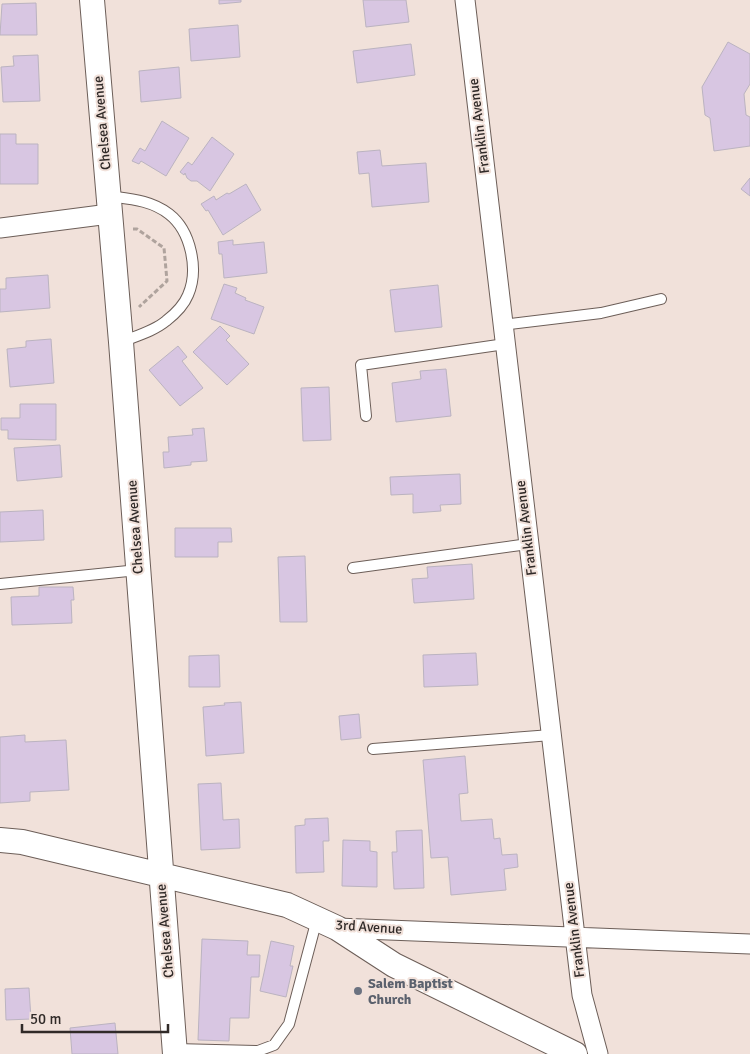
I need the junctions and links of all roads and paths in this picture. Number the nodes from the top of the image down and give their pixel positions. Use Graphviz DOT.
graph roads {
  1 [pos="92,0"];
  2 [pos="465,0"];
  3 [pos="109,205"];
  4 [pos="0,228"];
  5 [pos="128,229"];
  6 [pos="661,299"];
  7 [pos="134,308"];
  8 [pos="502,325"];
  9 [pos="121,342"];
  10 [pos="505,344"];
  11 [pos="366,416"];
  12 [pos="528,544"];
  13 [pos="353,568"];
  14 [pos="138,570"];
  15 [pos="0,584"];
  16 [pos="551,735"];
  17 [pos="373,748"];
  18 [pos="0,840"];
  19 [pos="161,875"];
  20 [pos="327,923"];
  21 [pos="575,936"];
  22 [pos="750,944"];
  23 [pos="175,1052"];
  24 [pos="575,1054"];
  25 [pos="598,1054"];
  1 -- 3 [label="street, Chelsea Avenue"];
  2 -- 8 [label="street, Franklin Avenue"];
  3 -- 4 [label="street"];
  3 -- 9 [label="street, Chelsea Avenue"];
  3 -- 9 [label="lane"];
  5 -- 7 [label="path"];
  6 -- 8 [label="lane"];
  8 -- 10 [label="street, Franklin Avenue"];
  9 -- 14 [label="street, Chelsea Avenue"];
  10 -- 11 [label="lane"];
  10 -- 12 [label="street, Franklin Avenue"];
  12 -- 13 [label="lane"];
  12 -- 16 [label="street, Franklin Avenue"];
  14 -- 15 [label="lane"];
  14 -- 19 [label="street, Chelsea Avenue"];
  16 -- 17 [label="lane"];
  16 -- 21 [label="street, Franklin Avenue"];
  18 -- 19 [label="street, 3rd Avenue"];
  19 -- 20 [label="street, 3rd Avenue"];
  19 -- 23 [label="street, Chelsea Avenue"];
  20 -- 21 [label="street, 3rd Avenue"];
  20 -- 23 [label="lane"];
  20 -- 24 [label="street"];
  21 -- 22 [label="street, 3rd Avenue"];
  21 -- 25 [label="street, Franklin Avenue"];
}
